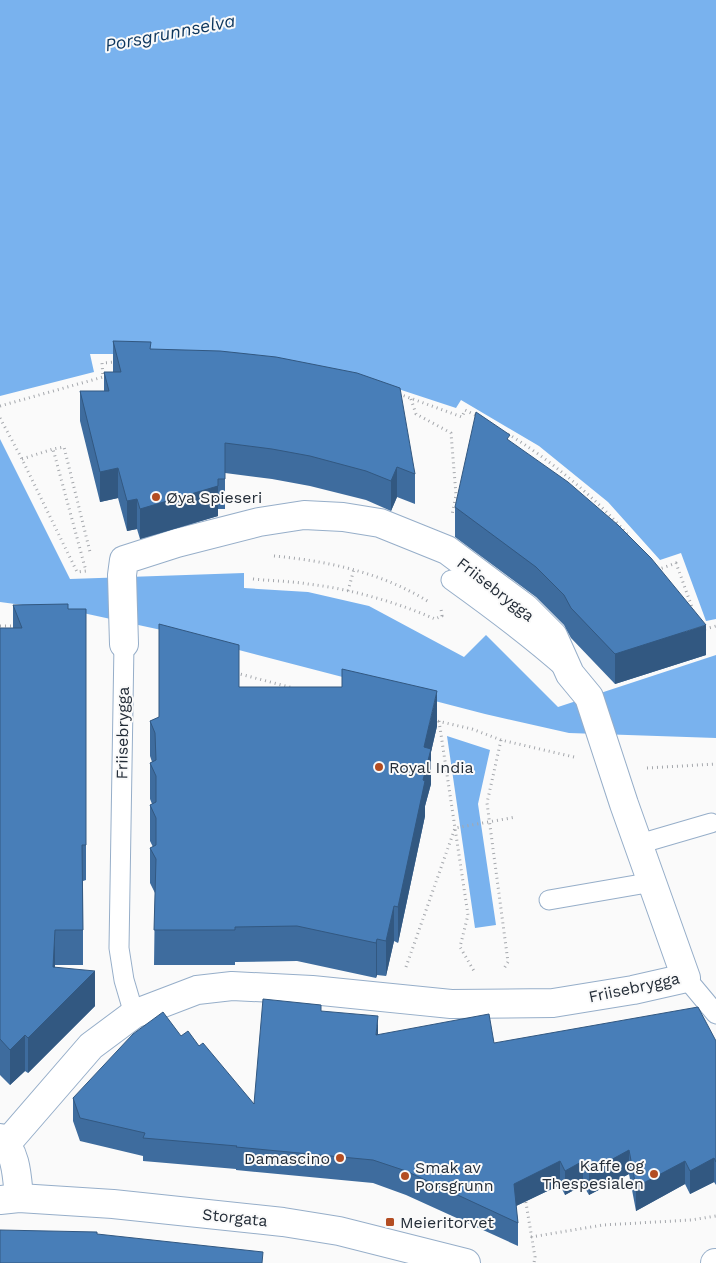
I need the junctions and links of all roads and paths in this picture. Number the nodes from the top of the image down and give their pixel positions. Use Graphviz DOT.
graph roads {
  1 [pos="122,362"];
  2 [pos="392,392"];
  3 [pos="411,398"];
  4 [pos="0,406"];
  5 [pos="0,418"];
  6 [pos="482,419"];
  7 [pos="507,434"];
  8 [pos="53,449"];
  9 [pos="22,458"];
  10 [pos="632,540"];
  11 [pos="447,550"];
  12 [pos="270,555"];
  13 [pos="651,563"];
  14 [pos="354,569"];
  15 [pos="122,575"];
  16 [pos="254,579"];
  17 [pos="451,580"];
  18 [pos="348,591"];
  19 [pos="694,614"];
  20 [pos="0,626"];
  21 [pos="716,626"];
  22 [pos="26,627"];
  23 [pos="700,630"];
  24 [pos="124,644"];
  25 [pos="229,671"];
  26 [pos="570,674"];
  27 [pos="267,681"];
  28 [pos="295,688"];
  29 [pos="267,691"];
  30 [pos="429,719"];
  31 [pos="439,721"];
  32 [pos="472,729"];
  33 [pos="501,740"];
  34 [pos="516,817"];
  35 [pos="489,823"];
  36 [pos="712,823"];
  37 [pos="455,828"];
  38 [pos="639,844"];
  39 [pos="653,882"];
  40 [pos="548,900"];
  41 [pos="686,978"];
  42 [pos="493,996"];
  43 [pos="395,998"];
  44 [pos="134,1014"];
  45 [pos="716,1014"];
  46 [pos="3,1140"];
  47 [pos="524,1189"];
  48 [pos="10,1199"];
  49 [pos="716,1216"];
  50 [pos="531,1237"];
  51 [pos="466,1263"];
  52 [pos="534,1263"];
  1 -- 4 [label="path"];
  2 -- 3 [label="path"];
  3 -- 6 [label="path"];
  3 -- 11 [label="path"];
  5 -- 9 [label="path"];
  7 -- 10 [label="path"];
  8 -- 9 [label="path"];
  8 -- 9 [label="path"];
  8 -- 15 [label="path"];
  11 -- 15 [label="street, Friisebrygga"];
  11 -- 26 [label="street, Friisebrygga"];
  12 -- 14 [label="path"];
  13 -- 19 [label="path"];
  14 -- 18 [label="path"];
  14 -- 18 [label="path"];
  15 -- 24 [label="street, Friisebrygga"];
  16 -- 18 [label="path"];
  17 -- 26 [label="lane"];
  20 -- 22 [label="path"];
  21 -- 23 [label="path"];
  24 -- 44 [label="lane, Friisebrygga"];
  25 -- 27 [label="path"];
  26 -- 38 [label="street, Friisebrygga"];
  27 -- 28 [label="path"];
  27 -- 29 [label="path"];
  30 -- 31 [label="path"];
  31 -- 32 [label="path"];
  31 -- 37 [label="path"];
  33 -- 35 [label="path"];
  34 -- 35 [label="path"];
  35 -- 37 [label="path"];
  35 -- 42 [label="path"];
  36 -- 38 [label="lane"];
  37 -- 42 [label="path"];
  37 -- 43 [label="path"];
  38 -- 39 [label="street, Friisebrygga"];
  39 -- 40 [label="lane"];
  39 -- 41 [label="street, Friisebrygga"];
  41 -- 42 [label="street, Friisebrygga"];
  41 -- 45 [label="lane"];
  42 -- 43 [label="street, Friisebrygga"];
  43 -- 44 [label="street, Friisebrygga"];
  44 -- 46 [label="street, Friisebrygga"];
  46 -- 48 [label="street"];
  47 -- 50 [label="path"];
  48 -- 51 [label="street, Storgata"];
  49 -- 50 [label="path"];
  50 -- 52 [label="path"];
}
